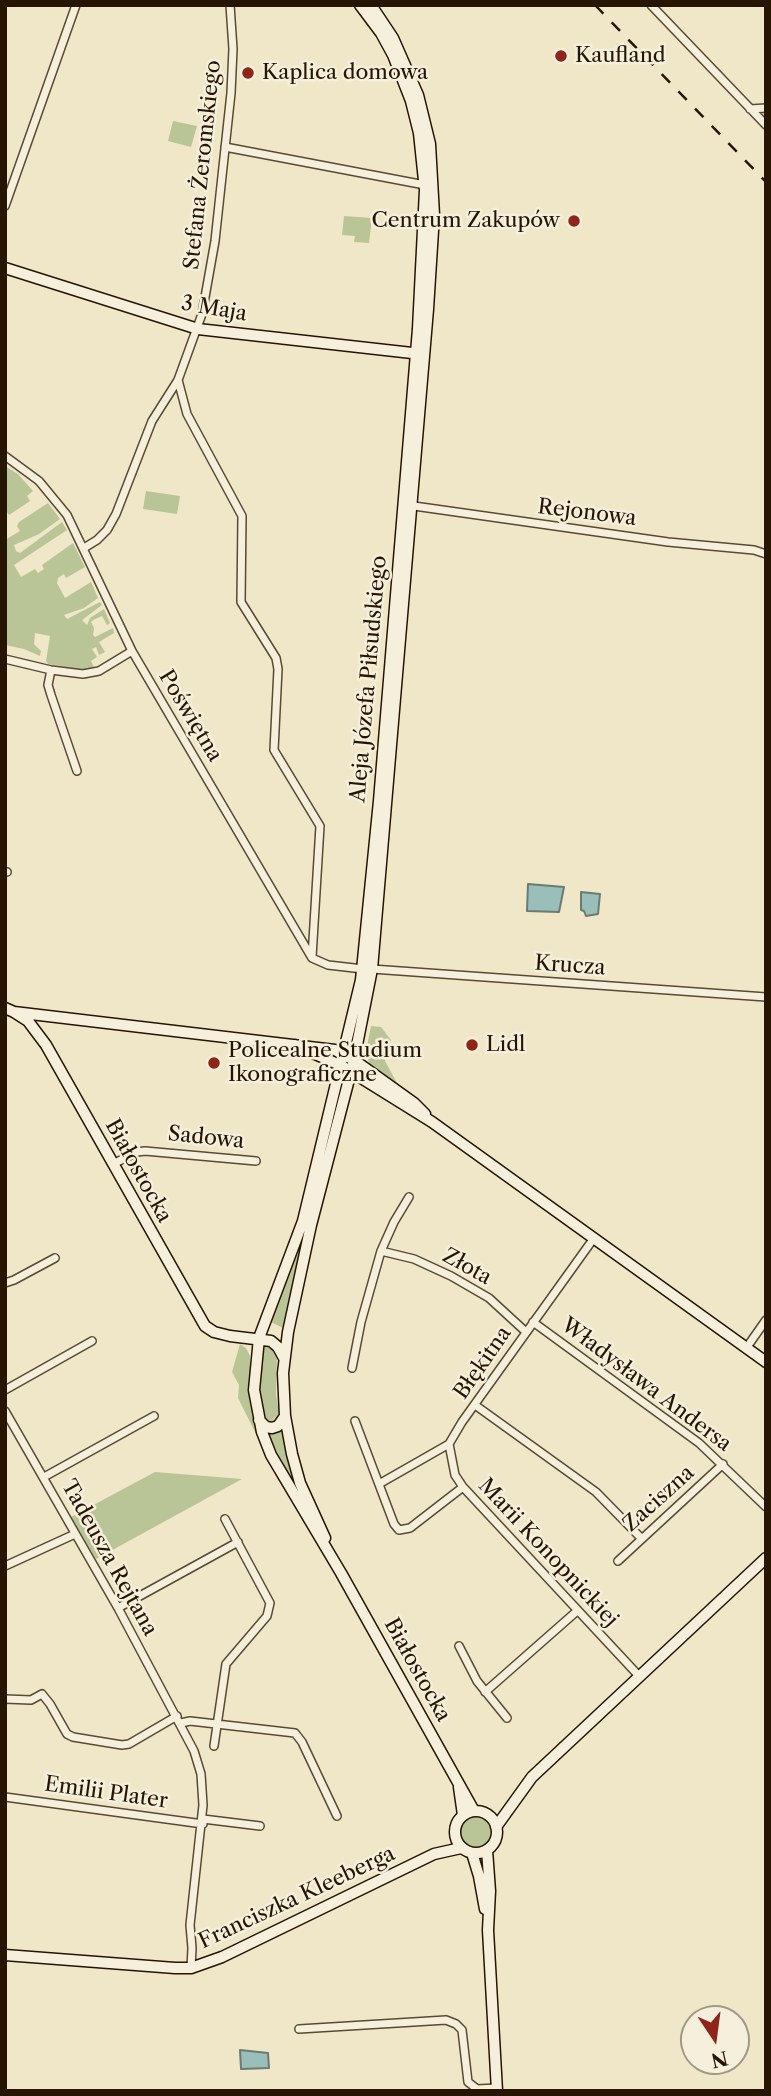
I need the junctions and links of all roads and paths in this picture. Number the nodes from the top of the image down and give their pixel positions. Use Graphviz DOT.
graph roads {
  1 [pos="76,5"];
  2 [pos="230,5"];
  3 [pos="360,5"];
  4 [pos="371,5"];
  5 [pos="651,5"];
  6 [pos="750,108"];
  7 [pos="766,108"];
  8 [pos="766,125"];
  9 [pos="225,147"];
  10 [pos="425,185"];
  11 [pos="5,206"];
  12 [pos="5,268"];
  13 [pos="198,329"];
  14 [pos="420,354"];
  15 [pos="178,380"];
  16 [pos="5,456"];
  17 [pos="407,505"];
  18 [pos="84,548"];
  19 [pos="766,554"];
  20 [pos="132,651"];
  21 [pos="5,659"];
  22 [pos="51,670"];
  23 [pos="77,771"];
  24 [pos="312,958"];
  25 [pos="367,969"];
  26 [pos="766,997"];
  27 [pos="10,1010"];
  28 [pos="295,1045"];
  29 [pos="349,1057"];
  30 [pos="346,1069"];
  31 [pos="412,1107"];
  32 [pos="256,1161"];
  33 [pos="113,1164"];
  34 [pos="409,1197"];
  35 [pos="594,1238"];
  36 [pos="381,1251"];
  37 [pos="55,1258"];
  38 [pos="5,1283"];
  39 [pos="766,1320"];
  40 [pos="533,1322"];
  41 [pos="526,1332"];
  42 [pos="236,1337"];
  43 [pos="259,1338"];
  44 [pos="92,1342"];
  45 [pos="747,1347"];
  46 [pos="256,1356"];
  47 [pos="284,1358"];
  48 [pos="766,1362"];
  49 [pos="352,1368"];
  50 [pos="5,1390"];
  51 [pos="475,1405"];
  52 [pos="5,1410"];
  53 [pos="154,1416"];
  54 [pos="285,1416"];
  55 [pos="258,1420"];
  56 [pos="355,1421"];
  57 [pos="449,1444"];
  58 [pos="723,1464"];
  59 [pos="44,1477"];
  60 [pos="379,1484"];
  61 [pos="463,1488"];
  62 [pos="766,1507"];
  63 [pos="225,1518"];
  64 [pos="75,1534"];
  65 [pos="641,1538"];
  66 [pos="238,1542"];
  67 [pos="766,1558"];
  68 [pos="618,1560"];
  69 [pos="5,1566"];
  70 [pos="341,1573"];
  71 [pos="118,1608"];
  72 [pos="577,1611"];
  73 [pos="459,1646"];
  74 [pos="639,1676"];
  75 [pos="485,1692"];
  76 [pos="5,1699"];
  77 [pos="507,1718"];
  78 [pos="179,1719"];
  79 [pos="216,1723"];
  80 [pos="214,1746"];
  81 [pos="459,1787"];
  82 [pos="5,1797"];
  83 [pos="512,1805"];
  84 [pos="474,1811"];
  85 [pos="463,1815"];
  86 [pos="488,1815"];
  87 [pos="337,1816"];
  88 [pos="203,1821"];
  89 [pos="260,1826"];
  90 [pos="496,1827"];
  91 [pos="454,1836"];
  92 [pos="461,1848"];
  93 [pos="487,1850"];
  94 [pos="472,1853"];
  95 [pos="435,1854"];
  96 [pos="488,1930"];
  97 [pos="5,1955"];
  98 [pos="191,1968"];
  99 [pos="299,2029"];
  100 [pos="497,2089"];
  1 -- 11 [label="street"];
  2 -- 9 [label="street, Stefana Żeromskiego"];
  3 -- 10 [label="main road, Aleja Józefa Piłsudskiego"];
  4 -- 14 [label="main road, Aleja Józefa Piłsudskiego"];
  5 -- 6 [label="street"];
  6 -- 7 [label="street"];
  6 -- 8 [label="street"];
  9 -- 10 [label="street"];
  9 -- 13 [label="street, Stefana Żeromskiego"];
  10 -- 14 [label="main road, Aleja Józefa Piłsudskiego"];
  12 -- 13 [label="main road, 3 Maja"];
  13 -- 14 [label="main road, 3 Maja"];
  13 -- 15 [label="street, Stefana Żeromskiego"];
  14 -- 17 [label="main road, Aleja Józefa Piłsudskiego"];
  15 -- 18 [label="street, Stefana Żeromskiego"];
  15 -- 24 [label="street"];
  16 -- 18 [label="street, Poświętna"];
  17 -- 19 [label="street, Rejonowa"];
  17 -- 25 [label="main road, Aleja Józefa Piłsudskiego"];
  18 -- 20 [label="street, Poświętna"];
  20 -- 22 [label="street"];
  20 -- 24 [label="street, Poświętna"];
  21 -- 22 [label="street"];
  22 -- 23 [label="street"];
  24 -- 25 [label="street"];
  25 -- 26 [label="street, Krucza"];
  25 -- 29 [label="main road, Aleja Józefa Piłsudskiego"];
  27 -- 28 [label="main road"];
  27 -- 33 [label="main road, Białostocka"];
  28 -- 29 [label="main road"];
  28 -- 30 [label="main road"];
  29 -- 30 [label="main road, Aleja Józefa Piłsudskiego"];
  29 -- 31 [label="main road"];
  30 -- 31 [label="main road"];
  30 -- 43 [label="main road, Aleja Józefa Piłsudskiego"];
  30 -- 47 [label="main road, Aleja Józefa Piłsudskiego"];
  31 -- 35 [label="main road"];
  32 -- 33 [label="street, Sadowa"];
  33 -- 42 [label="main road, Białostocka"];
  34 -- 36 [label="street"];
  35 -- 40 [label="street, Błękitna"];
  35 -- 45 [label="main road"];
  36 -- 41 [label="street, Złota"];
  36 -- 49 [label="street"];
  37 -- 38 [label="street"];
  39 -- 45 [label="street"];
  40 -- 41 [label="street, Błękitna"];
  40 -- 58 [label="street, Władysława Andersa"];
  41 -- 51 [label="street, Błękitna"];
  42 -- 43 [label="main road, Białostocka"];
  42 -- 46 [label="main road, Białostocka"];
  43 -- 46 [label="main road, Aleja Józefa Piłsudskiego"];
  43 -- 47 [label="main road"];
  44 -- 50 [label="street"];
  45 -- 48 [label="main road"];
  46 -- 55 [label="main road, Białostocka"];
  47 -- 54 [label="main road, Białostocka"];
  51 -- 57 [label="street, Błękitna"];
  51 -- 65 [label="street"];
  52 -- 59 [label="street, Tadeusza Rejtana"];
  53 -- 59 [label="street"];
  54 -- 55 [label="main road"];
  54 -- 70 [label="main road, Białostocka"];
  55 -- 70 [label="main road, Białostocka"];
  56 -- 60 [label="street"];
  57 -- 60 [label="street, Błękitna"];
  57 -- 61 [label="street, Marii Konopnickiej"];
  58 -- 62 [label="street, Władysława Andersa"];
  58 -- 65 [label="street, Zaciszna"];
  59 -- 64 [label="street, Tadeusza Rejtana"];
  60 -- 61 [label="street"];
  61 -- 72 [label="street, Marii Konopnickiej"];
  63 -- 66 [label="street"];
  64 -- 69 [label="street"];
  64 -- 71 [label="street, Tadeusza Rejtana"];
  65 -- 68 [label="street, Zaciszna"];
  66 -- 71 [label="street"];
  66 -- 79 [label="street"];
  67 -- 74 [label="main road"];
  70 -- 81 [label="main road, Białostocka"];
  71 -- 78 [label="street, Tadeusza Rejtana"];
  72 -- 74 [label="street, Marii Konopnickiej"];
  72 -- 75 [label="street"];
  73 -- 75 [label="street"];
  74 -- 83 [label="main road"];
  75 -- 77 [label="street"];
  76 -- 78 [label="street"];
  78 -- 79 [label="street"];
  78 -- 88 [label="street, Tadeusza Rejtana"];
  79 -- 80 [label="street"];
  79 -- 87 [label="street"];
  81 -- 84 [label="main road, Białostocka"];
  81 -- 85 [label="main road, Białostocka"];
  82 -- 88 [label="street, Emilii Plater"];
  83 -- 86 [label="main road"];
  83 -- 90 [label="main road"];
  84 -- 85 [label="main road"];
  84 -- 86 [label="main road"];
  85 -- 91 [label="main road"];
  86 -- 90 [label="main road"];
  88 -- 89 [label="street, Emilii Plater"];
  88 -- 98 [label="street, Tadeusza Rejtana"];
  90 -- 93 [label="main road"];
  91 -- 92 [label="main road"];
  91 -- 95 [label="main road, Franciszka Kleeberga"];
  92 -- 94 [label="main road"];
  92 -- 95 [label="main road, Franciszka Kleeberga"];
  93 -- 94 [label="main road"];
  93 -- 96 [label="main road"];
  94 -- 96 [label="main road"];
  95 -- 98 [label="main road, Franciszka Kleeberga"];
  96 -- 100 [label="main road"];
  97 -- 98 [label="main road, Franciszka Kleeberga"];
  99 -- 100 [label="street"];
}
